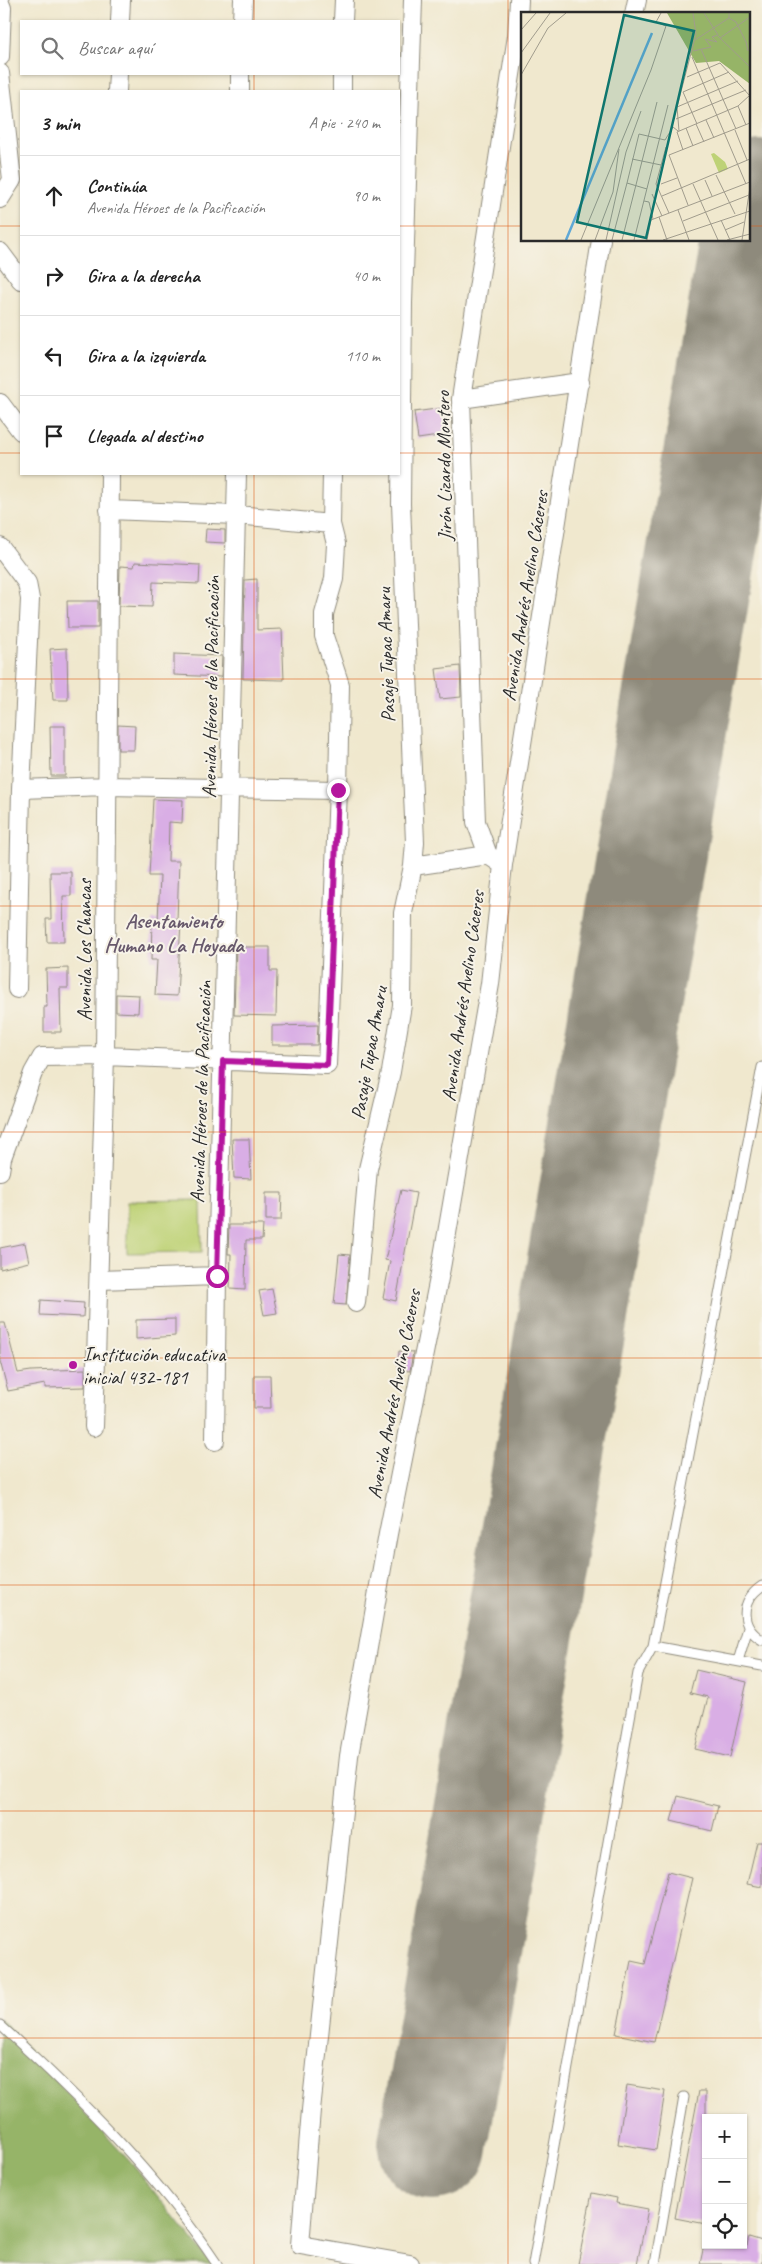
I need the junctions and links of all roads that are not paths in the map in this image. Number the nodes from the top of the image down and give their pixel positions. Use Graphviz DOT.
graph roads {
  1 [pos="121,0"];
  2 [pos="243,0"];
  3 [pos="344,0"];
  4 [pos="413,0"];
  5 [pos="518,0"];
  6 [pos="0,3"];
  7 [pos="120,20"];
  8 [pos="242,20"];
  9 [pos="344,20"];
  10 [pos="520,35"];
  11 [pos="0,57"];
  12 [pos="0,73"];
  13 [pos="118,75"];
  14 [pos="240,75"];
  15 [pos="342,75"];
  16 [pos="117,90"];
  17 [pos="240,90"];
  18 [pos="342,90"];
  19 [pos="0,199"];
  20 [pos="601,241"];
  21 [pos="0,252"];
  22 [pos="20,279"];
  23 [pos="580,382"];
  24 [pos="461,399"];
  25 [pos="0,403"];
  26 [pos="20,430"];
  27 [pos="110,475"];
  28 [pos="237,475"];
  29 [pos="332,475"];
  30 [pos="109,510"];
  31 [pos="237,515"];
  32 [pos="331,524"];
  33 [pos="0,547"];
  34 [pos="106,786"];
  35 [pos="21,789"];
  36 [pos="230,789"];
  37 [pos="338,790"];
  38 [pos="488,855"];
  39 [pos="503,865"];
  40 [pos="413,866"];
  41 [pos="17,989"];
  42 [pos="105,1056"];
  43 [pos="223,1061"];
  44 [pos="762,1067"];
  45 [pos="0,1171"];
  46 [pos="217,1276"];
  47 [pos="99,1280"];
  48 [pos="356,1303"];
  49 [pos="94,1427"];
  50 [pos="215,1441"];
  51 [pos="762,1586"];
  52 [pos="748,1628"];
  53 [pos="762,1640"];
  54 [pos="652,1646"];
  55 [pos="738,1661"];
  56 [pos="762,1666"];
  57 [pos="0,2025"];
  58 [pos="684,2097"];
  59 [pos="217,2264"];
  60 [pos="410,2264"];
  61 [pos="533,2264"];
  62 [pos="655,2264"];
  1 -- 7 [label="street"];
  2 -- 8 [label="street"];
  3 -- 9 [label="street"];
  4 -- 40 [label="street, Pasaje Tupac Amaru"];
  5 -- 10 [label="street, Jirón Lizardo Montero"];
  6 -- 11 [label="street"];
  10 -- 24 [label="street, Jirón Lizardo Montero"];
  12 -- 19 [label="street"];
  13 -- 16 [label="street"];
  14 -- 17 [label="street"];
  15 -- 18 [label="street"];
  20 -- 23 [label="street, Avenida Andrés Avelino Cáceres"];
  21 -- 22 [label="street"];
  23 -- 24 [label="street"];
  23 -- 39 [label="street, Avenida Andrés Avelino Cáceres"];
  24 -- 38 [label="street, Jirón Lizardo Montero"];
  25 -- 26 [label="street"];
  27 -- 30 [label="street, Avenida Los Chancas"];
  28 -- 31 [label="street, Avenida Héroes de la Pacificación"];
  29 -- 32 [label="street"];
  30 -- 31 [label="street"];
  30 -- 34 [label="street, Avenida Los Chancas"];
  31 -- 32 [label="street"];
  31 -- 36 [label="street, Avenida Héroes de la Pacificación"];
  32 -- 37 [label="street"];
  33 -- 35 [label="street"];
  34 -- 35 [label="street"];
  34 -- 36 [label="street"];
  34 -- 42 [label="street, Avenida Los Chancas"];
  35 -- 41 [label="street"];
  36 -- 37 [label="street"];
  36 -- 43 [label="street, Avenida Héroes de la Pacificación"];
  37 -- 43 [label="street"];
  38 -- 39 [label="street"];
  38 -- 40 [label="street"];
  39 -- 60 [label="street, Avenida Andrés Avelino Cáceres"];
  40 -- 48 [label="street, Pasaje Tupac Amaru"];
  42 -- 43 [label="street"];
  42 -- 45 [label="street"];
  42 -- 47 [label="street, Avenida Los Chancas"];
  43 -- 46 [label="street, Avenida Héroes de la Pacificación"];
  44 -- 54 [label="lane"];
  46 -- 47 [label="street"];
  46 -- 50 [label="street, Avenida Héroes de la Pacificación"];
  47 -- 49 [label="street, Avenida Los Chancas"];
  51 -- 52 [label="lane"];
  52 -- 53 [label="lane"];
  52 -- 55 [label="lane"];
  54 -- 55 [label="lane"];
  54 -- 61 [label="lane"];
  55 -- 56 [label="lane"];
  57 -- 59 [label="lane"];
  58 -- 62 [label="lane"];
}
